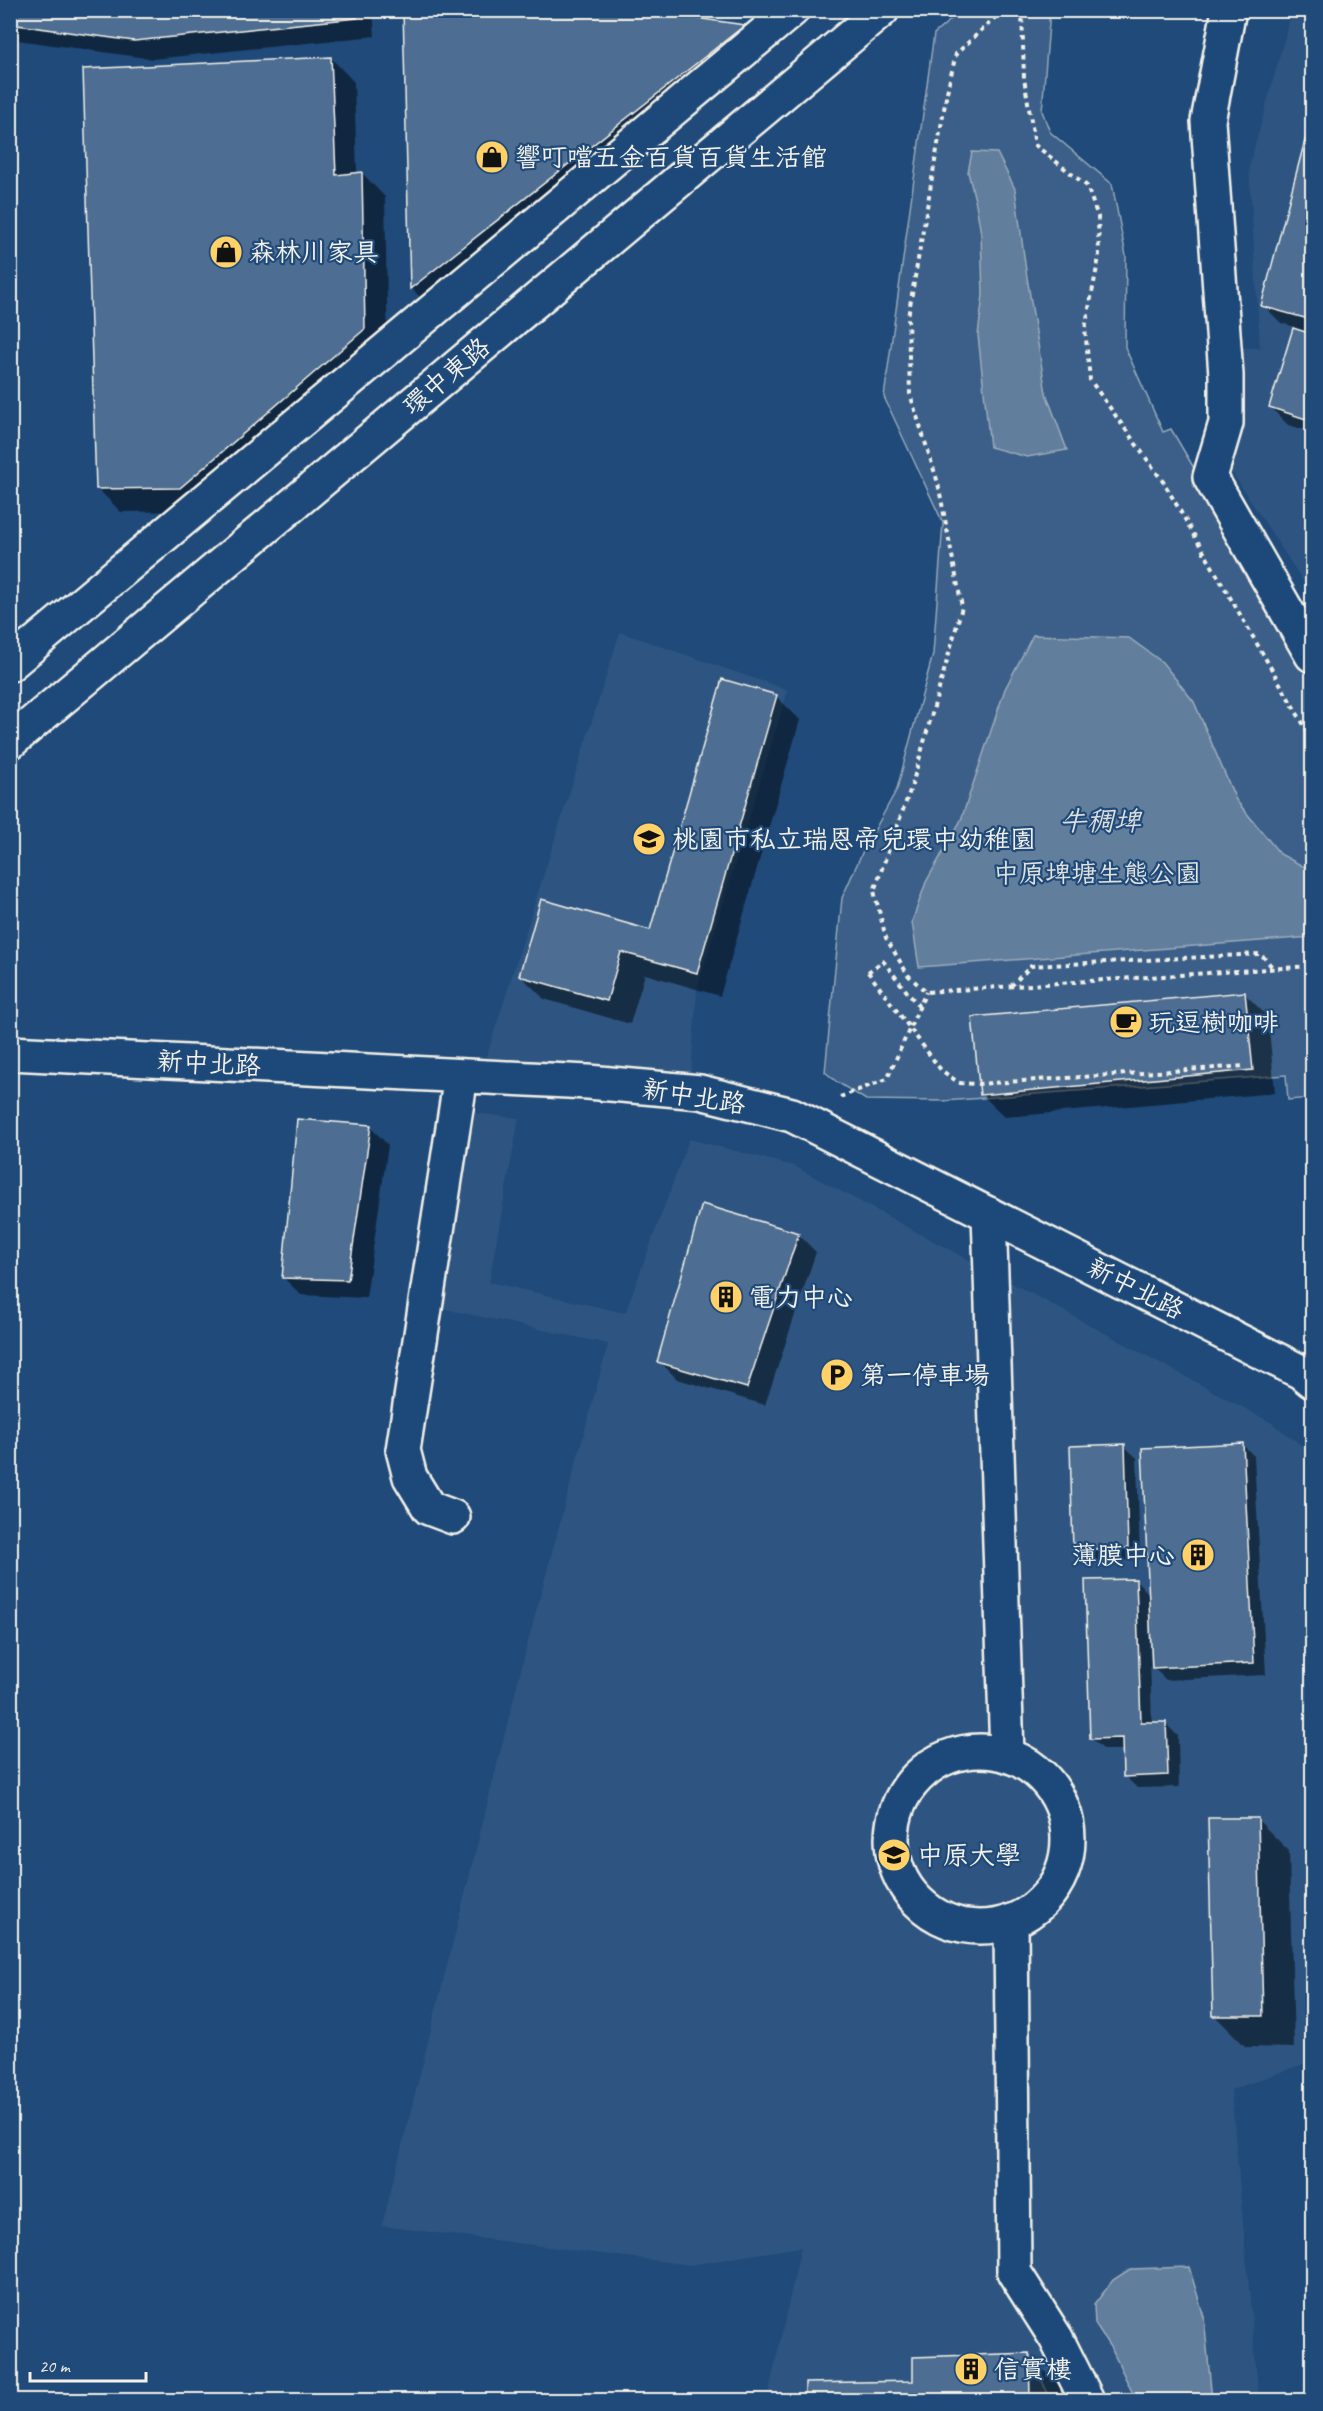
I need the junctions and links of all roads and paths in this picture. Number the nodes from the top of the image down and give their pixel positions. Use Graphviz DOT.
graph roads {
  1 [pos="792,10"];
  2 [pos="882,10"];
  3 [pos="1003,10"];
  4 [pos="1022,10"];
  5 [pos="1228,10"];
  6 [pos="1312,655"];
  7 [pos="10,664"];
  8 [pos="1312,739"];
  9 [pos="10,742"];
  10 [pos="1312,966"];
  11 [pos="1274,969"];
  12 [pos="1010,986"];
  13 [pos="926,992"];
  14 [pos="919,1006"];
  15 [pos="10,1053"];
  16 [pos="1246,1066"];
  17 [pos="461,1076"];
  18 [pos="839,1097"];
  19 [pos="989,1214"];
  20 [pos="1312,1381"];
  21 [pos="453,1517"];
  22 [pos="1007,1754"];
  23 [pos="1011,1921"];
  24 [pos="1087,2400"];
  1 -- 7 [label="street"];
  2 -- 9 [label="street, 環中東路"];
  3 -- 13 [label="path"];
  4 -- 8 [label="path"];
  5 -- 6 [label="street"];
  10 -- 11 [label="path"];
  11 -- 12 [label="path"];
  11 -- 12 [label="path"];
  12 -- 13 [label="path"];
  13 -- 14 [label="path"];
  14 -- 16 [label="path, bridge"];
  14 -- 18 [label="path"];
  15 -- 17 [label="street, 新中北路"];
  17 -- 19 [label="street, 新中北路"];
  17 -- 21 [label="street"];
  19 -- 20 [label="street, 新中北路"];
  19 -- 22 [label="street"];
  22 -- 23 [label="street"];
  22 -- 23 [label="street"];
  23 -- 24 [label="street"];
}
